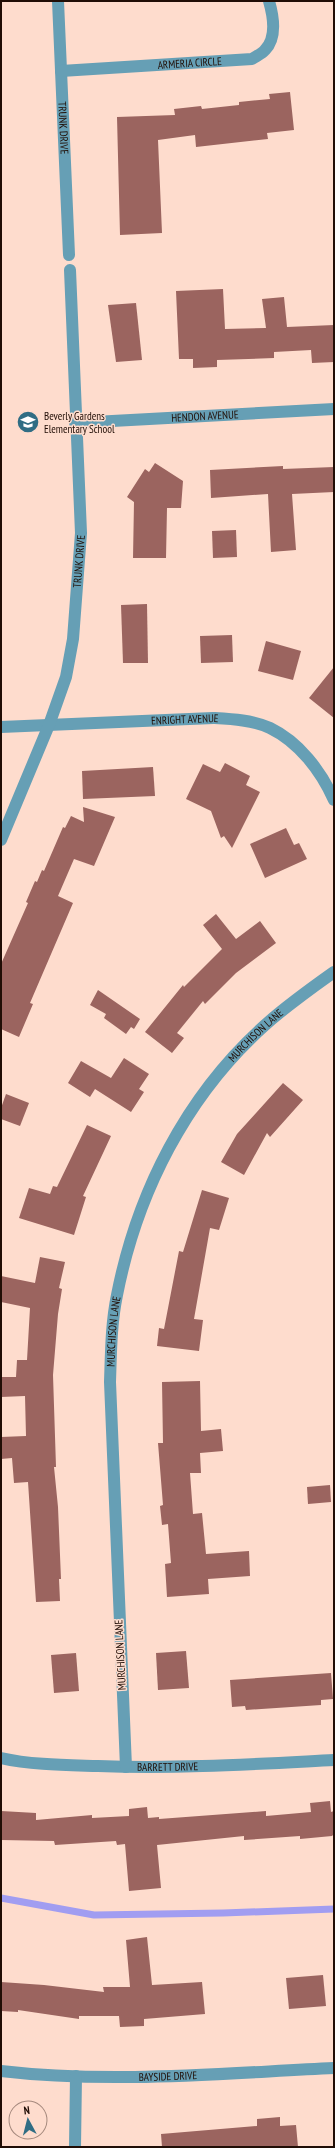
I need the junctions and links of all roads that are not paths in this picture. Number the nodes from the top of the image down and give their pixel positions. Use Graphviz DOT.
graph roads {
  1 [pos="58,1"];
  2 [pos="269,1"];
  3 [pos="61,71"];
  4 [pos="69,255"];
  5 [pos="70,270"];
  6 [pos="334,409"];
  7 [pos="75,423"];
  8 [pos="49,725"];
  9 [pos="1,727"];
  10 [pos="334,800"];
  11 [pos="1,840"];
  12 [pos="334,972"];
  13 [pos="1,1758"];
  14 [pos="334,1760"];
  15 [pos="126,1767"];
  16 [pos="334,2068"];
  17 [pos="1,2071"];
  18 [pos="76,2076"];
  19 [pos="75,2147"];
  1 -- 3 [label="street, TRUNK DRIVE"];
  2 -- 3 [label="street, ARMERIA CIRCLE"];
  3 -- 4 [label="street, TRUNK DRIVE"];
  5 -- 7 [label="street, TRUNK DRIVE"];
  6 -- 7 [label="street, HENDON AVENUE"];
  7 -- 8 [label="street, TRUNK DRIVE"];
  8 -- 9 [label="street, ENRIGHT AVENUE"];
  8 -- 10 [label="street, ENRIGHT AVENUE"];
  8 -- 11 [label="street, TRUNK DRIVE"];
  12 -- 15 [label="street, MURCHISON LANE"];
  13 -- 15 [label="street, BARRETT DRIVE"];
  14 -- 15 [label="street, BARRETT DRIVE"];
  16 -- 18 [label="street, BAYSIDE DRIVE"];
  17 -- 18 [label="street, BAYSIDE DRIVE"];
  18 -- 19 [label="street"];
}
